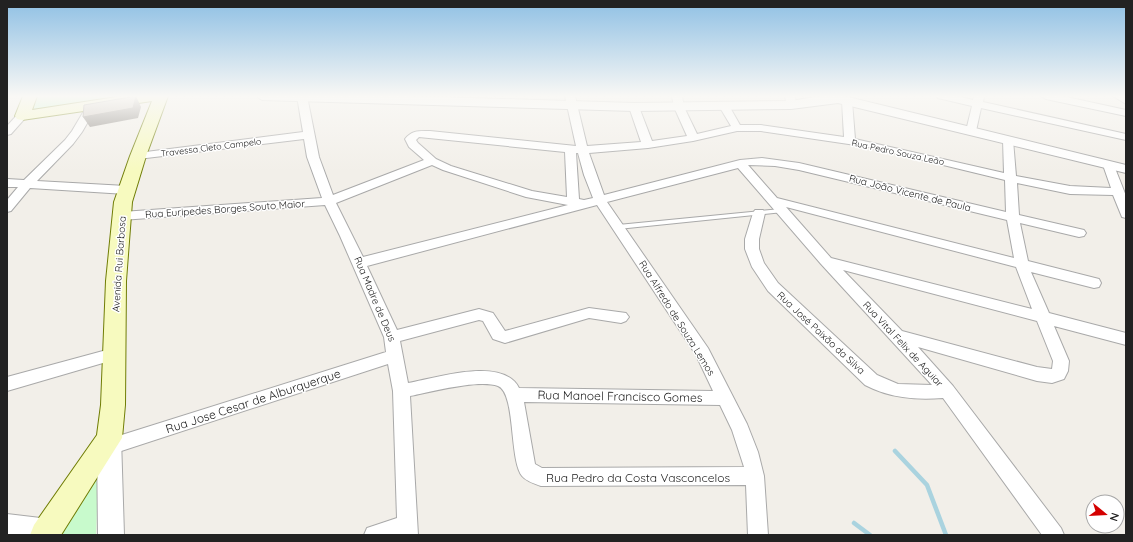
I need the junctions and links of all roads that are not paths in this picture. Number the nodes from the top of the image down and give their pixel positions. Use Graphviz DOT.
graph roads {
  1 [pos="17,121"];
  2 [pos="83,121"];
  3 [pos="151,121"];
  4 [pos="308,121"];
  5 [pos="573,121"];
  6 [pos="639,121"];
  7 [pos="686,121"];
  8 [pos="735,121"];
  9 [pos="844,121"];
  10 [pos="931,121"];
  11 [pos="973,121"];
  12 [pos="1061,121"];
  13 [pos="737,128"];
  14 [pos="971,131"];
  15 [pos="7,132"];
  16 [pos="308,135"];
  17 [pos="1126,137"];
  18 [pos="693,138"];
  19 [pos="1008,140"];
  20 [pos="850,141"];
  21 [pos="648,145"];
  22 [pos="576,150"];
  23 [pos="138,156"];
  24 [pos="432,161"];
  25 [pos="740,163"];
  26 [pos="1109,165"];
  27 [pos="1126,169"];
  28 [pos="1010,178"];
  29 [pos="7,183"];
  30 [pos="26,185"];
  31 [pos="126,190"];
  32 [pos="1118,192"];
  33 [pos="329,201"];
  34 [pos="600,201"];
  35 [pos="579,203"];
  36 [pos="776,206"];
  37 [pos="7,208"];
  38 [pos="759,213"];
  39 [pos="1126,214"];
  40 [pos="122,216"];
  41 [pos="1013,218"];
  42 [pos="618,227"];
  43 [pos="1079,233"];
  44 [pos="826,261"];
  45 [pos="360,263"];
  46 [pos="1022,266"];
  47 [pos="1094,283"];
  48 [pos="621,317"];
  49 [pos="1043,319"];
  50 [pos="898,336"];
  51 [pos="392,337"];
  52 [pos="1126,339"];
  53 [pos="114,354"];
  54 [pos="396,355"];
  55 [pos="7,384"];
  56 [pos="401,391"];
  57 [pos="947,391"];
  58 [pos="515,395"];
  59 [pos="726,398"];
  60 [pos="109,442"];
  61 [pos="755,476"];
  62 [pos="7,524"];
  63 [pos="408,529"];
  64 [pos="46,532"];
  65 [pos="111,535"];
  66 [pos="374,535"];
  67 [pos="758,535"];
  68 [pos="1054,535"];
  1 -- 15 [label="street"];
  2 -- 30 [label="street"];
  3 -- 23 [label="main road, Avenida Rui Barbosa"];
  4 -- 16 [label="street, Rua Madre de Deus"];
  5 -- 22 [label="street, Rua Alfredo de Souza Lemos"];
  6 -- 21 [label="street"];
  7 -- 18 [label="street"];
  8 -- 13 [label="street"];
  9 -- 20 [label="street"];
  10 -- 14 [label="street"];
  11 -- 14 [label="street"];
  12 -- 17 [label="street"];
  13 -- 18 [label="street, Rua Pedro Souza Leão"];
  13 -- 20 [label="street, Rua Pedro Souza Leão"];
  14 -- 19 [label="street"];
  16 -- 23 [label="street, Travessa Cleto Campelo"];
  16 -- 33 [label="street, Rua Madre de Deus"];
  18 -- 21 [label="street, Rua Pedro Souza Leão"];
  19 -- 26 [label="street"];
  19 -- 28 [label="street"];
  20 -- 28 [label="street, Rua Pedro Souza Leão"];
  21 -- 22 [label="street, Rua Pedro Souza Leão"];
  22 -- 24 [label="street, Rua Pedro Souza Leão"];
  22 -- 34 [label="street, Rua Alfredo de Souza Lemos"];
  22 -- 35 [label="street"];
  23 -- 31 [label="main road, Avenida Rui Barbosa"];
  24 -- 33 [label="street, Rua Euripedes Borges Souto Maior"];
  24 -- 35 [label="street"];
  25 -- 34 [label="street"];
  25 -- 36 [label="street, Rua Vital Felix de Aguiar"];
  25 -- 41 [label="street, Rua João Vicente de Paula"];
  26 -- 27 [label="street"];
  26 -- 32 [label="street"];
  28 -- 32 [label="street, Rua Pedro Souza Leão"];
  28 -- 41 [label="street"];
  29 -- 30 [label="street"];
  30 -- 31 [label="street"];
  30 -- 37 [label="street"];
  31 -- 40 [label="main road, Avenida Rui Barbosa"];
  32 -- 39 [label="street"];
  33 -- 40 [label="street, Rua Euripedes Borges Souto Maior"];
  33 -- 45 [label="street, Rua Madre de Deus"];
  34 -- 35 [label="street"];
  34 -- 42 [label="street, Rua Alfredo de Souza Lemos"];
  35 -- 45 [label="street"];
  36 -- 38 [label="lane"];
  36 -- 44 [label="street, Rua Vital Felix de Aguiar"];
  36 -- 46 [label="street"];
  38 -- 42 [label="lane"];
  38 -- 57 [label="street, Rua José Paixão da Silva"];
  40 -- 53 [label="main road, Avenida Rui Barbosa"];
  41 -- 43 [label="street, Rua João Vicente de Paula"];
  41 -- 46 [label="street"];
  42 -- 59 [label="street, Rua Alfredo de Souza Lemos"];
  44 -- 49 [label="street"];
  44 -- 50 [label="street, Rua Vital Felix de Aguiar"];
  45 -- 51 [label="street, Rua Madre de Deus"];
  46 -- 47 [label="street"];
  46 -- 49 [label="street"];
  48 -- 51 [label="street"];
  49 -- 50 [label="street"];
  49 -- 52 [label="street"];
  50 -- 57 [label="street, Rua Vital Felix de Aguiar"];
  51 -- 54 [label="street, Rua Madre de Deus"];
  53 -- 55 [label="street"];
  53 -- 60 [label="main road, Avenida Rui Barbosa"];
  54 -- 56 [label="street, Rua Madre de Deus"];
  54 -- 60 [label="street, Rua Jose Cesar de Alburquerque"];
  56 -- 58 [label="street"];
  56 -- 63 [label="street, Rua Madre de Deus"];
  57 -- 68 [label="street, Rua Vital Felix de Aguiar"];
  58 -- 59 [label="street, Rua Manoel Francisco Gomes"];
  58 -- 61 [label="street, Rua Pedro da Costa Vasconcelos"];
  59 -- 61 [label="street, Rua Alfredo de Souza Lemos"];
  60 -- 64 [label="main road"];
  60 -- 65 [label="street"];
  61 -- 67 [label="street, Rua Alfredo de Souza Lemos"];
  62 -- 64 [label="street"];
  63 -- 66 [label="street"];
}
